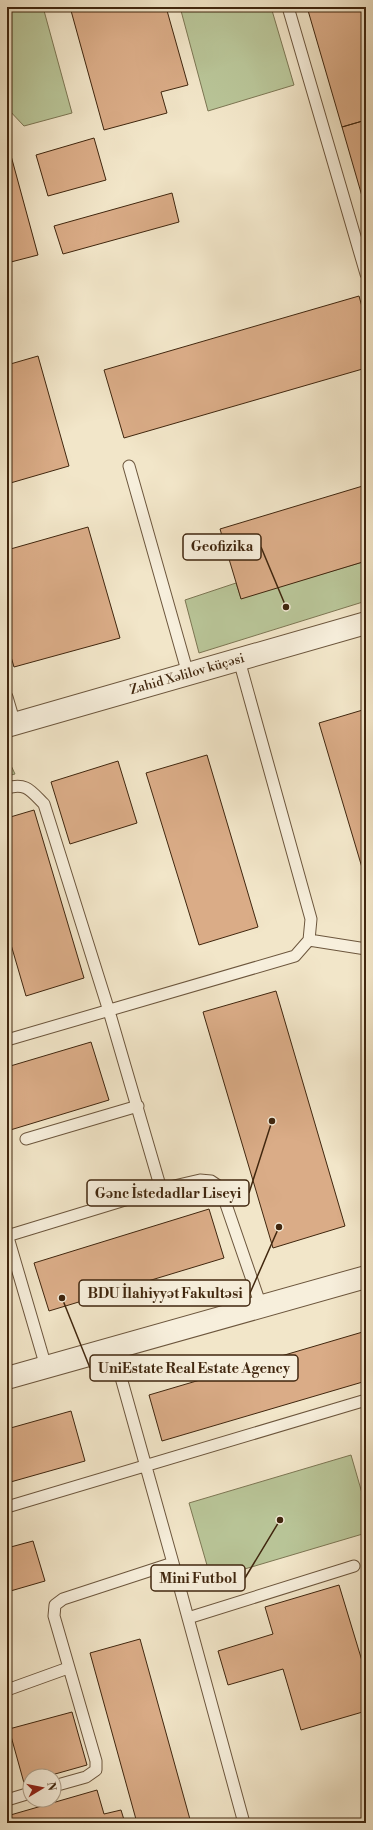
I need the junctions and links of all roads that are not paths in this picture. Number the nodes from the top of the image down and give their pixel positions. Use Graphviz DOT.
graph roads {
  1 [pos="288,7"];
  2 [pos="366,274"];
  3 [pos="129,466"];
  4 [pos="366,623"];
  5 [pos="239,660"];
  6 [pos="188,674"];
  7 [pos="7,697"];
  8 [pos="11,725"];
  9 [pos="7,788"];
  10 [pos="309,940"];
  11 [pos="366,949"];
  12 [pos="109,1011"];
  13 [pos="7,1040"];
  14 [pos="138,1106"];
  15 [pos="26,1139"];
  16 [pos="161,1189"];
  17 [pos="7,1236"];
  18 [pos="366,1277"];
  19 [pos="261,1306"];
  20 [pos="113,1349"];
  21 [pos="46,1367"];
  22 [pos="7,1378"];
  23 [pos="366,1400"];
  24 [pos="146,1466"];
  25 [pos="7,1507"];
  26 [pos="173,1563"];
  27 [pos="354,1566"];
  28 [pos="188,1618"];
  29 [pos="68,1668"];
  30 [pos="7,1690"];
  31 [pos="62,1784"];
  32 [pos="22,1795"];
  33 [pos="7,1800"];
  34 [pos="244,1823"];
  1 -- 2 [label="lane"];
  3 -- 6 [label="lane"];
  4 -- 5 [label="street, Zahid Xəlilov küçəsi"];
  5 -- 6 [label="street, Zahid Xəlilov küçəsi"];
  5 -- 10 [label="lane"];
  6 -- 8 [label="street, Zahid Xəlilov küçəsi"];
  7 -- 8 [label="lane"];
  9 -- 12 [label="lane"];
  10 -- 11 [label="lane"];
  10 -- 12 [label="lane"];
  12 -- 13 [label="lane"];
  12 -- 14 [label="lane"];
  14 -- 15 [label="lane"];
  14 -- 16 [label="lane"];
  16 -- 17 [label="lane"];
  16 -- 19 [label="lane"];
  17 -- 21 [label="lane"];
  18 -- 19 [label="street"];
  19 -- 20 [label="street"];
  20 -- 21 [label="street"];
  20 -- 24 [label="lane"];
  21 -- 22 [label="street"];
  23 -- 24 [label="lane"];
  24 -- 25 [label="lane"];
  24 -- 26 [label="lane"];
  26 -- 28 [label="lane"];
  26 -- 29 [label="lane"];
  27 -- 28 [label="lane"];
  28 -- 34 [label="lane"];
  29 -- 30 [label="lane"];
  29 -- 31 [label="lane"];
  32 -- 33 [label="lane"];
}
